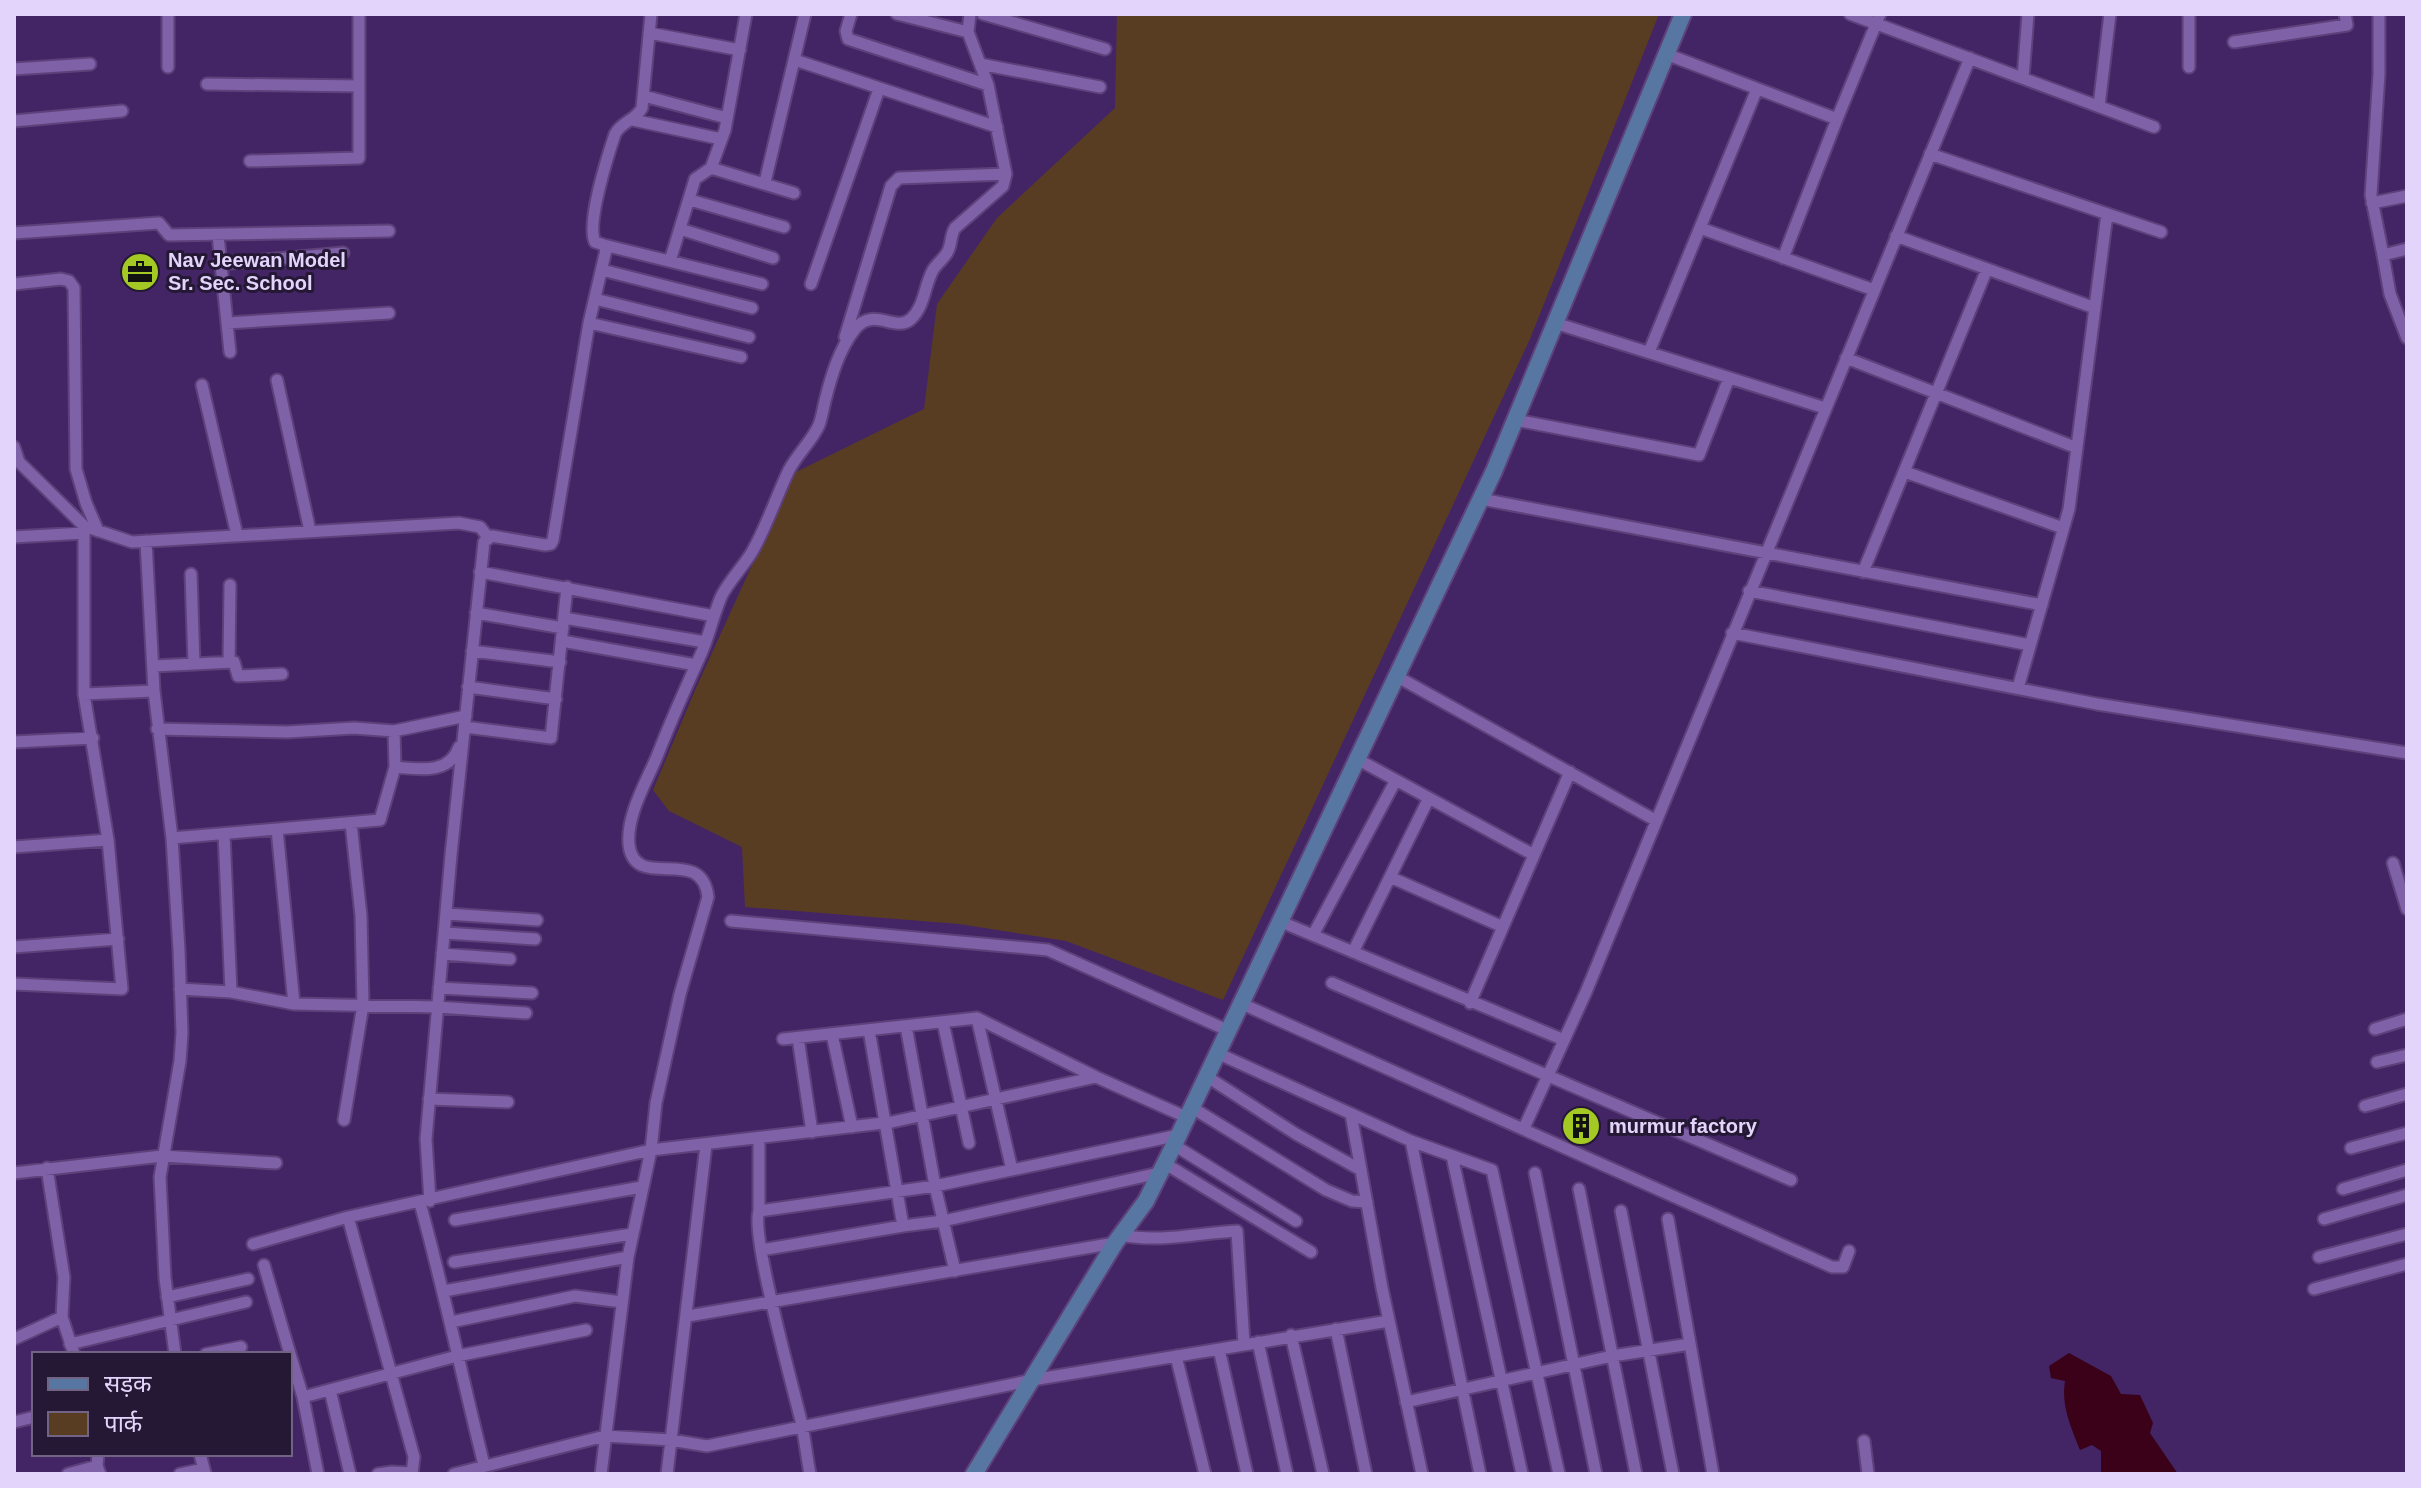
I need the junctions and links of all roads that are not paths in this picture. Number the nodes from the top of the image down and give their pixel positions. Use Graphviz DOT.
graph roads {
  1 [pos="168,14"];
  2 [pos="359,14"];
  3 [pos="651,14"];
  4 [pos="746,14"];
  5 [pos="805,14"];
  6 [pos="851,14"];
  7 [pos="897,14"];
  8 [pos="970,14"];
  9 [pos="983,14"];
  10 [pos="1683,14"];
  11 [pos="1850,14"];
  12 [pos="2028,14"];
  13 [pos="2110,14"];
  14 [pos="2189,14"];
  15 [pos="2345,14"];
  16 [pos="2379,14"];
  17 [pos="1878,19"];
  18 [pos="968,32"];
  19 [pos="649,33"];
  20 [pos="2234,42"];
  21 [pos="1105,49"];
  22 [pos="740,50"];
  23 [pos="1666,54"];
  24 [pos="1970,58"];
  25 [pos="795,60"];
  26 [pos="90,64"];
  27 [pos="980,64"];
  28 [pos="168,67"];
  29 [pos="2189,67"];
  30 [pos="14,69"];
  31 [pos="2023,78"];
  32 [pos="207,84"];
  33 [pos="988,85"];
  34 [pos="358,86"];
  35 [pos="1100,87"];
  36 [pos="879,89"];
  37 [pos="1757,89"];
  38 [pos="644,96"];
  39 [pos="2099,106"];
  40 [pos="122,111"];
  41 [pos="727,118"];
  42 [pos="1837,119"];
  43 [pos="633,120"];
  44 [pos="14,121"];
  45 [pos="997,127"];
  46 [pos="2154,127"];
  47 [pos="721,139"];
  48 [pos="1930,154"];
  49 [pos="250,161"];
  50 [pos="711,168"];
  51 [pos="1006,174"];
  52 [pos="765,182"];
  53 [pos="794,193"];
  54 [pos="2407,196"];
  55 [pos="690,200"];
  56 [pos="2372,203"];
  57 [pos="2107,214"];
  58 [pos="784,227"];
  59 [pos="1700,228"];
  60 [pos="680,229"];
  61 [pos="389,231"];
  62 [pos="2161,232"];
  63 [pos="14,233"];
  64 [pos="218,235"];
  65 [pos="1896,236"];
  66 [pos="604,245"];
  67 [pos="2407,249"];
  68 [pos="343,253"];
  69 [pos="2383,255"];
  70 [pos="773,258"];
  71 [pos="1783,258"];
  72 [pos="670,261"];
  73 [pos="221,264"];
  74 [pos="1987,269"];
  75 [pos="602,270"];
  76 [pos="14,284"];
  77 [pos="762,284"];
  78 [pos="811,284"];
  79 [pos="1874,290"];
  80 [pos="595,299"];
  81 [pos="752,308"];
  82 [pos="2095,308"];
  83 [pos="389,313"];
  84 [pos="227,323"];
  85 [pos="589,323"];
  86 [pos="1555,323"];
  87 [pos="2407,336"];
  88 [pos="749,337"];
  89 [pos="230,352"];
  90 [pos="1649,352"];
  91 [pos="841,353"];
  92 [pos="741,357"];
  93 [pos="1846,358"];
  94 [pos="1729,378"];
  95 [pos="277,380"];
  96 [pos="202,385"];
  97 [pos="1937,394"];
  98 [pos="1825,408"];
  99 [pos="1515,420"];
  100 [pos="14,447"];
  101 [pos="2077,448"];
  102 [pos="1905,472"];
  103 [pos="1481,499"];
  104 [pos="2063,528"];
  105 [pos="84,530"];
  106 [pos="98,531"];
  107 [pos="310,531"];
  108 [pos="237,535"];
  109 [pos="14,537"];
  110 [pos="488,537"];
  111 [pos="146,541"];
  112 [pos="1765,554"];
  113 [pos="480,572"];
  114 [pos="1863,572"];
  115 [pos="191,574"];
  116 [pos="230,585"];
  117 [pos="567,587"];
  118 [pos="1749,591"];
  119 [pos="2042,605"];
  120 [pos="476,613"];
  121 [pos="714,616"];
  122 [pos="563,629"];
  123 [pos="1732,633"];
  124 [pos="705,642"];
  125 [pos="2030,645"];
  126 [pos="472,651"];
  127 [pos="229,662"];
  128 [pos="560,662"];
  129 [pos="194,664"];
  130 [pos="696,665"];
  131 [pos="154,666"];
  132 [pos="282,674"];
  133 [pos="1396,676"];
  134 [pos="468,687"];
  135 [pos="2018,688"];
  136 [pos="154,691"];
  137 [pos="84,694"];
  138 [pos="556,699"];
  139 [pos="465,721"];
  140 [pos="157,729"];
  141 [pos="394,731"];
  142 [pos="93,738"];
  143 [pos="14,742"];
  144 [pos="2407,753"];
  145 [pos="1357,759"];
  146 [pos="395,767"];
  147 [pos="1570,772"];
  148 [pos="1396,780"];
  149 [pos="1429,798"];
  150 [pos="1655,820"];
  151 [pos="351,823"];
  152 [pos="277,829"];
  153 [pos="224,834"];
  154 [pos="172,838"];
  155 [pos="108,840"];
  156 [pos="14,847"];
  157 [pos="1534,855"];
  158 [pos="2393,863"];
  159 [pos="1390,877"];
  160 [pos="2407,909"];
  161 [pos="447,914"];
  162 [pos="537,920"];
  163 [pos="731,921"];
  164 [pos="1279,921"];
  165 [pos="1503,927"];
  166 [pos="445,933"];
  167 [pos="1313,935"];
  168 [pos="118,939"];
  169 [pos="535,939"];
  170 [pos="14,947"];
  171 [pos="1353,952"];
  172 [pos="442,954"];
  173 [pos="510,959"];
  174 [pos="1332,983"];
  175 [pos="14,984"];
  176 [pos="439,988"];
  177 [pos="180,989"];
  178 [pos="231,992"];
  179 [pos="532,993"];
  180 [pos="1240,1003"];
  181 [pos="1470,1003"];
  182 [pos="294,1004"];
  183 [pos="363,1005"];
  184 [pos="437,1007"];
  185 [pos="526,1013"];
  186 [pos="977,1018"];
  187 [pos="2407,1019"];
  188 [pos="943,1022"];
  189 [pos="906,1026"];
  190 [pos="2375,1029"];
  191 [pos="869,1030"];
  192 [pos="1227,1030"];
  193 [pos="832,1034"];
  194 [pos="798,1038"];
  195 [pos="783,1039"];
  196 [pos="1564,1040"];
  197 [pos="1217,1053"];
  198 [pos="2407,1055"];
  199 [pos="2377,1062"];
  200 [pos="1206,1076"];
  201 [pos="1547,1076"];
  202 [pos="1096,1077"];
  203 [pos="2407,1094"];
  204 [pos="429,1099"];
  205 [pos="997,1099"];
  206 [pos="508,1102"];
  207 [pos="2365,1106"];
  208 [pos="961,1107"];
  209 [pos="1188,1112"];
  210 [pos="1351,1114"];
  211 [pos="922,1116"];
  212 [pos="344,1120"];
  213 [pos="883,1123"];
  214 [pos="852,1127"];
  215 [pos="1524,1128"];
  216 [pos="812,1132"];
  217 [pos="2407,1133"];
  218 [pos="759,1139"];
  219 [pos="1176,1140"];
  220 [pos="1411,1141"];
  221 [pos="969,1143"];
  222 [pos="706,1145"];
  223 [pos="2351,1148"];
  224 [pos="651,1150"];
  225 [pos="162,1156"];
  226 [pos="1452,1156"];
  227 [pos="276,1163"];
  228 [pos="47,1168"];
  229 [pos="1162,1168"];
  230 [pos="1012,1170"];
  231 [pos="1361,1170"];
  232 [pos="2407,1170"];
  233 [pos="14,1173"];
  234 [pos="1535,1173"];
  235 [pos="1791,1180"];
  236 [pos="935,1186"];
  237 [pos="642,1187"];
  238 [pos="1579,1189"];
  239 [pos="2343,1189"];
  240 [pos="895,1193"];
  241 [pos="2407,1195"];
  242 [pos="425,1202"];
  243 [pos="1367,1202"];
  244 [pos="759,1211"];
  245 [pos="1621,1211"];
  246 [pos="348,1217"];
  247 [pos="1668,1219"];
  248 [pos="2324,1219"];
  249 [pos="455,1220"];
  250 [pos="943,1221"];
  251 [pos="1296,1221"];
  252 [pos="903,1226"];
  253 [pos="632,1234"];
  254 [pos="2407,1234"];
  255 [pos="1118,1239"];
  256 [pos="253,1244"];
  257 [pos="761,1250"];
  258 [pos="1849,1251"];
  259 [pos="1311,1252"];
  260 [pos="628,1257"];
  261 [pos="2319,1257"];
  262 [pos="454,1262"];
  263 [pos="2407,1264"];
  264 [pos="264,1265"];
  265 [pos="955,1271"];
  266 [pos="248,1279"];
  267 [pos="2314,1289"];
  268 [pos="444,1291"];
  269 [pos="167,1297"];
  270 [pos="246,1302"];
  271 [pos="622,1302"];
  272 [pos="773,1302"];
  273 [pos="688,1316"];
  274 [pos="62,1317"];
  275 [pos="169,1319"];
  276 [pos="1389,1321"];
  277 [pos="451,1322"];
  278 [pos="1336,1329"];
  279 [pos="586,1330"];
  280 [pos="1292,1336"];
  281 [pos="14,1339"];
  282 [pos="1258,1342"];
  283 [pos="1244,1344"];
  284 [pos="1690,1344"];
  285 [pos="241,1347"];
  286 [pos="72,1349"];
  287 [pos="1219,1349"];
  288 [pos="1648,1349"];
  289 [pos="175,1352"];
  290 [pos="216,1352"];
  291 [pos="289,1352"];
  292 [pos="457,1356"];
  293 [pos="1176,1356"];
  294 [pos="1612,1356"];
  295 [pos="292,1361"];
  296 [pos="1574,1365"];
  297 [pos="390,1372"];
  298 [pos="1537,1374"];
  299 [pos="1033,1380"];
  300 [pos="1500,1382"];
  301 [pos="1462,1389"];
  302 [pos="330,1390"];
  303 [pos="303,1397"];
  304 [pos="1406,1402"];
  305 [pos="802,1427"];
  306 [pos="605,1436"];
  307 [pos="671,1440"];
  308 [pos="1864,1441"];
  309 [pos="99,1465"];
  310 [pos="484,1465"];
  311 [pos="204,1471"];
  312 [pos="68,1474"];
  313 [pos="180,1474"];
  314 [pos="318,1474"];
  315 [pos="350,1474"];
  316 [pos="378,1474"];
  317 [pos="412,1474"];
  318 [pos="454,1474"];
  319 [pos="601,1474"];
  320 [pos="667,1474"];
  321 [pos="810,1474"];
  322 [pos="974,1474"];
  323 [pos="1205,1474"];
  324 [pos="1247,1474"];
  325 [pos="1287,1474"];
  326 [pos="1323,1474"];
  327 [pos="1366,1474"];
  328 [pos="1422,1474"];
  329 [pos="1480,1474"];
  330 [pos="1522,1474"];
  331 [pos="1559,1474"];
  332 [pos="1596,1474"];
  333 [pos="1636,1474"];
  334 [pos="1673,1474"];
  335 [pos="1713,1474"];
  336 [pos="1868,1474"];
  1 -- 28 [label="street"];
  2 -- 34 [label="street"];
  3 -- 19 [label="street"];
  4 -- 22 [label="street"];
  5 -- 25 [label="street"];
  6 -- 33 [label="street"];
  7 -- 18 [label="street"];
  8 -- 18 [label="street"];
  9 -- 21 [label="street"];
  10 -- 23 [label="street"];
  11 -- 17 [label="street"];
  12 -- 31 [label="street"];
  13 -- 39 [label="street"];
  14 -- 29 [label="street"];
  15 -- 20 [label="street"];
  16 -- 56 [label="street"];
  17 -- 24 [label="street"];
  17 -- 42 [label="street"];
  18 -- 27 [label="street"];
  19 -- 22 [label="street"];
  19 -- 38 [label="street"];
  22 -- 41 [label="street"];
  23 -- 37 [label="street"];
  23 -- 86 [label="street"];
  24 -- 31 [label="street"];
  24 -- 48 [label="street"];
  25 -- 36 [label="street"];
  25 -- 52 [label="street"];
  26 -- 30 [label="street"];
  27 -- 33 [label="street"];
  27 -- 35 [label="street"];
  31 -- 39 [label="street"];
  32 -- 34 [label="street"];
  33 -- 45 [label="street"];
  34 -- 49 [label="street"];
  36 -- 45 [label="street"];
  36 -- 78 [label="street"];
  37 -- 42 [label="street"];
  37 -- 59 [label="street"];
  38 -- 41 [label="street"];
  38 -- 43 [label="street"];
  39 -- 46 [label="street"];
  40 -- 44 [label="street"];
  41 -- 47 [label="street"];
  42 -- 71 [label="street"];
  43 -- 47 [label="street"];
  43 -- 66 [label="street"];
  45 -- 51 [label="street"];
  47 -- 50 [label="street"];
  48 -- 57 [label="street"];
  48 -- 65 [label="street"];
  50 -- 52 [label="street"];
  50 -- 55 [label="street"];
  51 -- 91 [label="street"];
  51 -- 91 [label="street"];
  52 -- 53 [label="street"];
  54 -- 56 [label="street"];
  55 -- 58 [label="street"];
  55 -- 60 [label="street"];
  56 -- 69 [label="street"];
  57 -- 62 [label="street"];
  57 -- 82 [label="street"];
  59 -- 71 [label="street"];
  59 -- 90 [label="street"];
  60 -- 70 [label="street"];
  60 -- 72 [label="street"];
  61 -- 64 [label="street"];
  63 -- 64 [label="street"];
  64 -- 73 [label="street"];
  65 -- 74 [label="street"];
  65 -- 79 [label="street"];
  66 -- 72 [label="street"];
  66 -- 75 [label="street"];
  67 -- 69 [label="street"];
  68 -- 73 [label="street"];
  69 -- 87 [label="street"];
  71 -- 79 [label="street"];
  72 -- 77 [label="street"];
  73 -- 84 [label="street"];
  74 -- 82 [label="street"];
  74 -- 97 [label="street"];
  75 -- 80 [label="street"];
  75 -- 81 [label="street"];
  76 -- 106 [label="street"];
  79 -- 93 [label="street"];
  80 -- 85 [label="street"];
  80 -- 88 [label="street"];
  82 -- 101 [label="street"];
  83 -- 84 [label="street"];
  84 -- 89 [label="street"];
  85 -- 92 [label="street"];
  85 -- 110 [label="street"];
  86 -- 90 [label="street"];
  86 -- 99 [label="street"];
  90 -- 94 [label="street"];
  91 -- 121 [label="street"];
  93 -- 97 [label="street"];
  93 -- 98 [label="street"];
  94 -- 98 [label="street"];
  94 -- 99 [label="street"];
  95 -- 107 [label="street"];
  96 -- 108 [label="street"];
  97 -- 101 [label="street"];
  97 -- 102 [label="street"];
  98 -- 112 [label="street"];
  99 -- 103 [label="street"];
  100 -- 105 [label="street"];
  101 -- 104 [label="street"];
  102 -- 104 [label="street"];
  102 -- 114 [label="street"];
  103 -- 112 [label="street"];
  103 -- 133 [label="street"];
  104 -- 119 [label="street"];
  105 -- 106 [label="street"];
  105 -- 109 [label="street"];
  105 -- 137 [label="street"];
  106 -- 111 [label="street"];
  107 -- 108 [label="street"];
  107 -- 110 [label="street"];
  108 -- 111 [label="street"];
  110 -- 113 [label="street"];
  111 -- 131 [label="street"];
  112 -- 114 [label="street"];
  112 -- 118 [label="street"];
  113 -- 117 [label="street"];
  113 -- 120 [label="street"];
  114 -- 119 [label="street"];
  115 -- 129 [label="street"];
  116 -- 127 [label="street"];
  117 -- 121 [label="street"];
  117 -- 122 [label="street"];
  118 -- 123 [label="street"];
  118 -- 125 [label="street"];
  119 -- 125 [label="street"];
  120 -- 122 [label="street"];
  120 -- 126 [label="street"];
  121 -- 124 [label="street"];
  122 -- 124 [label="street"];
  122 -- 128 [label="street"];
  122 -- 130 [label="street"];
  123 -- 135 [label="street"];
  123 -- 150 [label="street"];
  124 -- 130 [label="street"];
  125 -- 135 [label="street"];
  126 -- 128 [label="street"];
  126 -- 134 [label="street"];
  127 -- 129 [label="street"];
  127 -- 132 [label="street"];
  128 -- 138 [label="street"];
  129 -- 131 [label="street"];
  130 -- 224 [label="street"];
  131 -- 136 [label="street"];
  133 -- 145 [label="street"];
  133 -- 147 [label="street"];
  134 -- 138 [label="street"];
  134 -- 139 [label="street"];
  135 -- 144 [label="street"];
  136 -- 137 [label="street"];
  136 -- 140 [label="street"];
  137 -- 142 [label="street"];
  138 -- 139 [label="street"];
  139 -- 141 [label="street"];
  139 -- 146 [label="street"];
  139 -- 161 [label="street"];
  140 -- 141 [label="street"];
  140 -- 154 [label="street"];
  141 -- 146 [label="street"];
  142 -- 143 [label="street"];
  142 -- 155 [label="street"];
  145 -- 148 [label="street"];
  145 -- 164 [label="street"];
  146 -- 151 [label="street"];
  147 -- 150 [label="street"];
  147 -- 157 [label="street"];
  148 -- 149 [label="street"];
  148 -- 167 [label="street"];
  149 -- 157 [label="street"];
  149 -- 159 [label="street"];
  150 -- 196 [label="street"];
  151 -- 152 [label="street"];
  151 -- 183 [label="street"];
  152 -- 153 [label="street"];
  152 -- 182 [label="street"];
  153 -- 154 [label="street"];
  153 -- 178 [label="street"];
  154 -- 177 [label="street"];
  155 -- 156 [label="street"];
  155 -- 168 [label="street"];
  157 -- 165 [label="street"];
  158 -- 160 [label="street"];
  159 -- 165 [label="street"];
  159 -- 171 [label="street"];
  161 -- 162 [label="street"];
  161 -- 166 [label="street"];
  163 -- 192 [label="street"];
  164 -- 167 [label="street"];
  164 -- 180 [label="street"];
  165 -- 181 [label="street"];
  166 -- 169 [label="street"];
  166 -- 172 [label="street"];
  167 -- 171 [label="street"];
  168 -- 170 [label="street"];
  168 -- 175 [label="street"];
  171 -- 181 [label="street"];
  172 -- 173 [label="street"];
  172 -- 176 [label="street"];
  174 -- 201 [label="street"];
  176 -- 179 [label="street"];
  176 -- 184 [label="street"];
  177 -- 178 [label="street"];
  177 -- 225 [label="street"];
  178 -- 182 [label="street"];
  180 -- 192 [label="street"];
  180 -- 215 [label="street"];
  181 -- 196 [label="street"];
  182 -- 183 [label="street"];
  183 -- 184 [label="street"];
  183 -- 212 [label="street"];
  184 -- 185 [label="street"];
  184 -- 204 [label="street"];
  186 -- 188 [label="street"];
  186 -- 202 [label="street"];
  186 -- 205 [label="street"];
  187 -- 190 [label="street"];
  188 -- 189 [label="street"];
  188 -- 208 [label="street"];
  189 -- 191 [label="street"];
  189 -- 211 [label="street"];
  191 -- 193 [label="street"];
  191 -- 213 [label="street"];
  192 -- 197 [label="street"];
  193 -- 194 [label="street"];
  193 -- 214 [label="street"];
  194 -- 195 [label="street"];
  194 -- 216 [label="street"];
  196 -- 201 [label="street"];
  197 -- 200 [label="street"];
  197 -- 210 [label="street"];
  198 -- 199 [label="street"];
  200 -- 209 [label="street"];
  200 -- 231 [label="street"];
  201 -- 215 [label="street"];
  201 -- 235 [label="street"];
  202 -- 205 [label="street"];
  202 -- 209 [label="street"];
  203 -- 207 [label="street"];
  204 -- 206 [label="street"];
  204 -- 242 [label="street"];
  205 -- 208 [label="street"];
  205 -- 230 [label="street"];
  208 -- 211 [label="street"];
  208 -- 221 [label="street"];
  209 -- 219 [label="street"];
  209 -- 243 [label="street"];
  210 -- 220 [label="street"];
  210 -- 231 [label="street"];
  211 -- 213 [label="street"];
  211 -- 236 [label="street"];
  213 -- 214 [label="street"];
  213 -- 240 [label="street"];
  214 -- 216 [label="street"];
  215 -- 258 [label="street"];
  216 -- 218 [label="street"];
  217 -- 223 [label="street"];
  218 -- 222 [label="street"];
  218 -- 244 [label="street"];
  219 -- 229 [label="street"];
  219 -- 230 [label="street"];
  219 -- 251 [label="street"];
  220 -- 226 [label="street"];
  220 -- 301 [label="street"];
  222 -- 224 [label="street"];
  222 -- 273 [label="street"];
  224 -- 237 [label="street"];
  224 -- 242 [label="street"];
  225 -- 227 [label="street"];
  225 -- 228 [label="street"];
  225 -- 269 [label="street"];
  226 -- 298 [label="street"];
  226 -- 300 [label="street"];
  228 -- 233 [label="street"];
  228 -- 274 [label="street"];
  229 -- 250 [label="street"];
  229 -- 255 [label="street"];
  229 -- 259 [label="street"];
  230 -- 236 [label="street"];
  231 -- 243 [label="street"];
  232 -- 239 [label="street"];
  234 -- 296 [label="street"];
  236 -- 240 [label="street"];
  236 -- 250 [label="street"];
  237 -- 249 [label="street"];
  237 -- 253 [label="street"];
  238 -- 294 [label="street"];
  240 -- 244 [label="street"];
  240 -- 252 [label="street"];
  241 -- 248 [label="street"];
  242 -- 246 [label="street"];
  242 -- 268 [label="street"];
  243 -- 276 [label="street"];
  244 -- 257 [label="street"];
  245 -- 288 [label="street"];
  246 -- 256 [label="street"];
  246 -- 297 [label="street"];
  247 -- 284 [label="street"];
  250 -- 252 [label="street"];
  250 -- 265 [label="street"];
  252 -- 257 [label="street"];
  253 -- 260 [label="street"];
  253 -- 262 [label="street"];
  254 -- 261 [label="street"];
  255 -- 265 [label="street"];
  255 -- 283 [label="street"];
  255 -- 299 [label="street"];
  257 -- 272 [label="street"];
  260 -- 268 [label="street"];
  260 -- 271 [label="street"];
  263 -- 267 [label="street"];
  264 -- 291 [label="street"];
  265 -- 272 [label="street"];
  266 -- 269 [label="street"];
  268 -- 277 [label="street"];
  269 -- 275 [label="street"];
  270 -- 275 [label="street"];
  271 -- 277 [label="street"];
  271 -- 306 [label="street"];
  272 -- 273 [label="street"];
  272 -- 305 [label="street"];
  273 -- 307 [label="street"];
  274 -- 281 [label="street"];
  274 -- 286 [label="street"];
  275 -- 286 [label="street"];
  275 -- 289 [label="street"];
  276 -- 278 [label="street"];
  276 -- 304 [label="street"];
  277 -- 292 [label="street"];
  278 -- 280 [label="street"];
  278 -- 327 [label="street"];
  279 -- 292 [label="street"];
  280 -- 282 [label="street"];
  280 -- 326 [label="street"];
  282 -- 283 [label="street"];
  282 -- 325 [label="street"];
  283 -- 287 [label="street"];
  284 -- 288 [label="street"];
  284 -- 335 [label="street"];
  285 -- 290 [label="street"];
  287 -- 293 [label="street"];
  287 -- 324 [label="street"];
  288 -- 294 [label="street"];
  288 -- 334 [label="street"];
  292 -- 297 [label="street"];
  292 -- 310 [label="street"];
  293 -- 299 [label="street"];
  293 -- 323 [label="street"];
  294 -- 296 [label="street"];
  294 -- 333 [label="street"];
  295 -- 303 [label="street"];
  296 -- 298 [label="street"];
  296 -- 332 [label="street"];
  297 -- 302 [label="street"];
  297 -- 317 [label="street"];
  298 -- 300 [label="street"];
  298 -- 331 [label="street"];
  299 -- 305 [label="street"];
  299 -- 322 [label="street"];
  300 -- 301 [label="street"];
  300 -- 330 [label="street"];
  301 -- 304 [label="street"];
  301 -- 329 [label="street"];
  302 -- 303 [label="street"];
  302 -- 315 [label="street"];
  303 -- 314 [label="street"];
  304 -- 328 [label="street"];
  305 -- 307 [label="street"];
  305 -- 321 [label="street"];
  306 -- 307 [label="street"];
  306 -- 310 [label="street"];
  306 -- 319 [label="street"];
  307 -- 320 [label="street"];
  308 -- 336 [label="street"];
  309 -- 312 [label="street"];
  310 -- 318 [label="street"];
  311 -- 313 [label="street"];
  316 -- 317 [label="street"];
}
